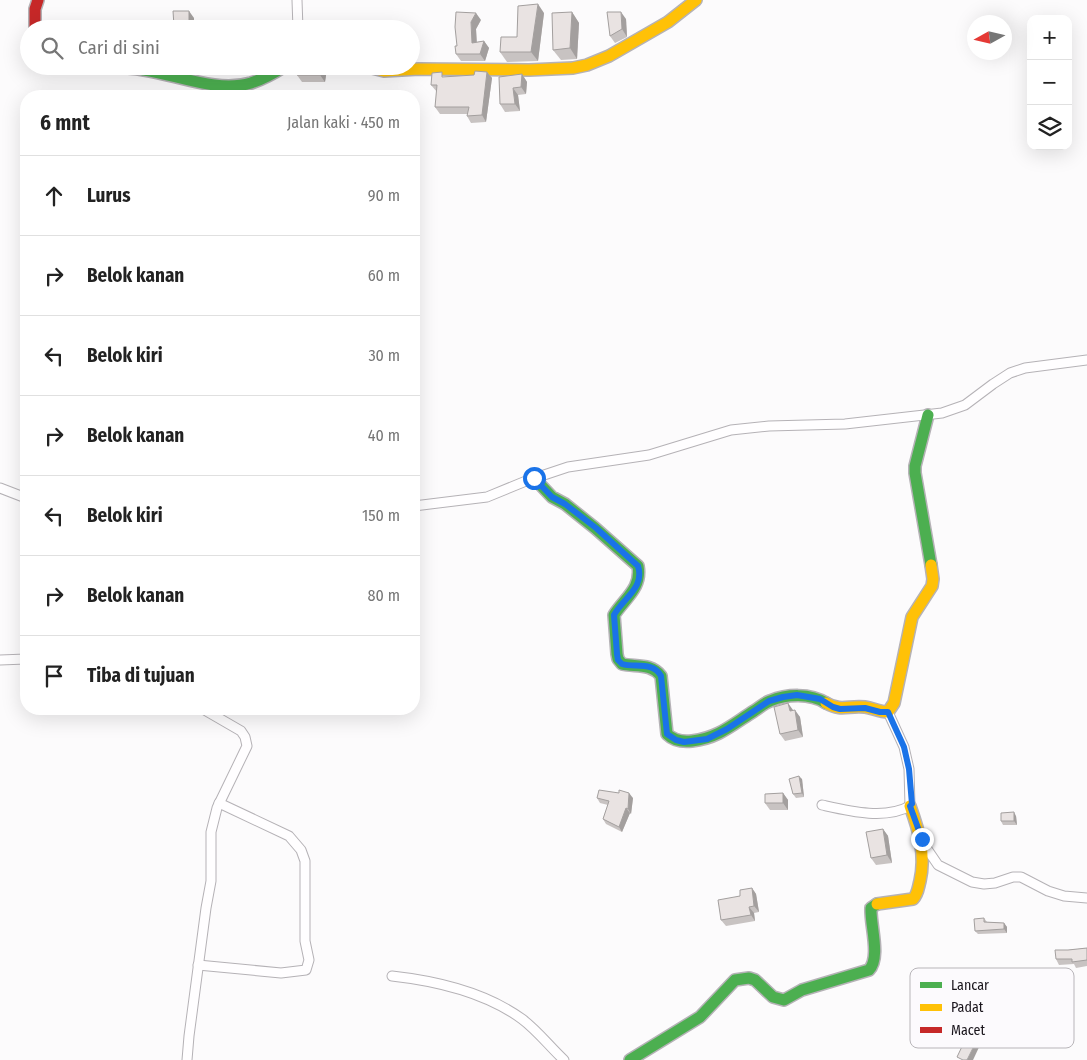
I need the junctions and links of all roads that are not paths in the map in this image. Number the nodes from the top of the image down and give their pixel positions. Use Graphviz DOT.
graph roads {
  1 [pos="38,0"];
  2 [pos="297,0"];
  3 [pos="696,0"];
  4 [pos="35,20"];
  5 [pos="298,20"];
  6 [pos="420,69"];
  7 [pos="171,75"];
  8 [pos="269,75"];
  9 [pos="1087,360"];
  10 [pos="928,415"];
  11 [pos="534,478"];
  12 [pos="0,488"];
  13 [pos="20,496"];
  14 [pos="420,505"];
  15 [pos="20,659"];
  16 [pos="0,660"];
  17 [pos="888,712"];
  18 [pos="214,715"];
  19 [pos="219,803"];
  20 [pos="822,805"];
  21 [pos="910,806"];
  22 [pos="923,843"];
  23 [pos="1087,898"];
  24 [pos="198,965"];
  25 [pos="392,976"];
  26 [pos="187,1060"];
  27 [pos="564,1060"];
  28 [pos="630,1060"];
  1 -- 4 [label="street"];
  2 -- 5 [label="street"];
  3 -- 6 [label="street"];
  7 -- 8 [label="street"];
  9 -- 10 [label="street"];
  10 -- 11 [label="street"];
  10 -- 17 [label="street"];
  11 -- 14 [label="street"];
  11 -- 17 [label="street"];
  12 -- 13 [label="street"];
  15 -- 16 [label="street"];
  17 -- 21 [label="street"];
  18 -- 19 [label="street"];
  19 -- 24 [label="street"];
  19 -- 24 [label="street"];
  20 -- 21 [label="street"];
  21 -- 22 [label="street"];
  22 -- 23 [label="street"];
  22 -- 28 [label="street"];
  24 -- 26 [label="street"];
  25 -- 27 [label="street"];
}
